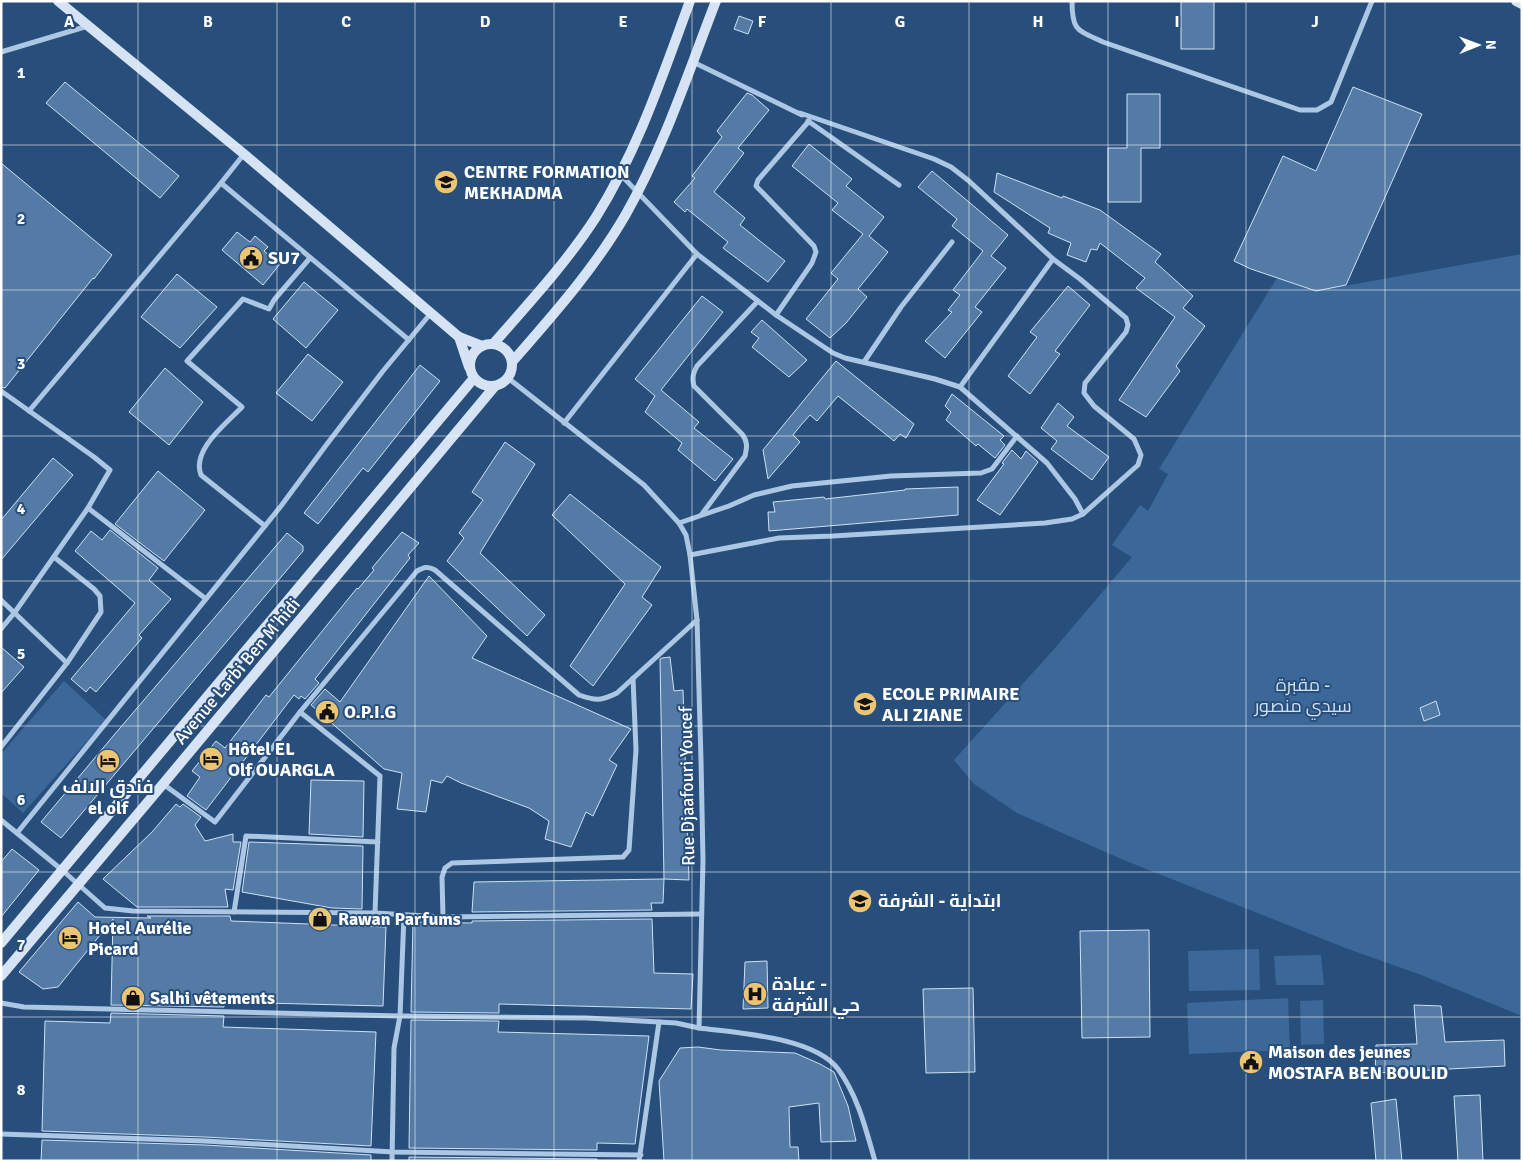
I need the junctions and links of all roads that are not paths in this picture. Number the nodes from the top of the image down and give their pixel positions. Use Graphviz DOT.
graph roads {
  1 [pos="58,1"];
  2 [pos="690,1"];
  3 [pos="716,1"];
  4 [pos="1072,1"];
  5 [pos="1372,1"];
  6 [pos="1516,1"];
  7 [pos="1522,4"];
  8 [pos="88,26"];
  9 [pos="1,52"];
  10 [pos="693,62"];
  11 [pos="800,113"];
  12 [pos="808,122"];
  13 [pos="244,154"];
  14 [pos="620,174"];
  15 [pos="221,183"];
  16 [pos="899,185"];
  17 [pos="637,192"];
  18 [pos="952,242"];
  19 [pos="697,254"];
  20 [pos="310,258"];
  21 [pos="1053,259"];
  22 [pos="758,300"];
  23 [pos="431,313"];
  24 [pos="776,315"];
  25 [pos="460,337"];
  26 [pos="409,340"];
  27 [pos="494,344"];
  28 [pos="482,346"];
  29 [pos="512,362"];
  30 [pos="864,362"];
  31 [pos="472,375"];
  32 [pos="508,378"];
  33 [pos="495,386"];
  34 [pos="960,386"];
  35 [pos="1,391"];
  36 [pos="29,411"];
  37 [pos="564,423"];
  38 [pos="1017,436"];
  39 [pos="88,508"];
  40 [pos="1083,514"];
  41 [pos="701,516"];
  42 [pos="679,523"];
  43 [pos="264,526"];
  44 [pos="690,555"];
  45 [pos="54,557"];
  46 [pos="206,599"];
  47 [pos="1,600"];
  48 [pos="15,612"];
  49 [pos="697,620"];
  50 [pos="1,629"];
  51 [pos="67,663"];
  52 [pos="633,678"];
  53 [pos="300,712"];
  54 [pos="1,747"];
  55 [pos="163,784"];
  56 [pos="1,820"];
  57 [pos="17,833"];
  58 [pos="378,842"];
  59 [pos="62,870"];
  60 [pos="78,884"];
  61 [pos="234,912"];
  62 [pos="375,913"];
  63 [pos="701,914"];
  64 [pos="404,915"];
  65 [pos="444,917"];
  66 [pos="1,943"];
  67 [pos="1,976"];
  68 [pos="1,1003"];
  69 [pos="400,1016"];
  70 [pos="660,1022"];
  71 [pos="699,1028"];
  72 [pos="1,1134"];
  73 [pos="393,1152"];
  74 [pos="640,1158"];
  75 [pos="392,1161"];
  76 [pos="875,1161"];
  1 -- 8 [label="main road"];
  2 -- 14 [label="main road"];
  3 -- 10 [label="main road"];
  4 -- 5 [label="street"];
  6 -- 7 [label="main road"];
  8 -- 9 [label="street"];
  8 -- 13 [label="main road"];
  10 -- 11 [label="street"];
  10 -- 17 [label="main road"];
  11 -- 12 [label="street"];
  11 -- 21 [label="street"];
  12 -- 16 [label="street"];
  12 -- 24 [label="street"];
  13 -- 15 [label="street"];
  13 -- 23 [label="main road"];
  14 -- 17 [label="street"];
  14 -- 27 [label="main road"];
  15 -- 20 [label="street"];
  15 -- 36 [label="street"];
  17 -- 19 [label="street"];
  17 -- 29 [label="main road"];
  18 -- 30 [label="street"];
  19 -- 22 [label="street"];
  19 -- 37 [label="street"];
  20 -- 26 [label="street"];
  20 -- 43 [label="street"];
  21 -- 34 [label="street"];
  21 -- 40 [label="street"];
  22 -- 24 [label="street"];
  22 -- 41 [label="street"];
  23 -- 25 [label="main road"];
  23 -- 26 [label="street"];
  24 -- 30 [label="street"];
  25 -- 28 [label="main road"];
  25 -- 31 [label="main road"];
  26 -- 43 [label="street"];
  27 -- 28 [label="main road"];
  27 -- 29 [label="main road"];
  28 -- 31 [label="main road"];
  29 -- 32 [label="main road"];
  30 -- 34 [label="street"];
  31 -- 33 [label="main road"];
  31 -- 59 [label="main road, Avenue Larbi Ben M'hidi"];
  32 -- 33 [label="main road"];
  32 -- 37 [label="street, Rue Djaafouri Youcef"];
  33 -- 55 [label="main road, Avenue Larbi Ben M'hidi"];
  34 -- 38 [label="street"];
  35 -- 36 [label="street"];
  36 -- 39 [label="street"];
  37 -- 42 [label="street, Rue Djaafouri Youcef"];
  38 -- 40 [label="street"];
  38 -- 41 [label="street"];
  39 -- 45 [label="street"];
  39 -- 46 [label="street"];
  40 -- 44 [label="street"];
  41 -- 42 [label="street"];
  42 -- 44 [label="street, Rue Djaafouri Youcef"];
  43 -- 46 [label="street"];
  44 -- 49 [label="street, Rue Djaafouri Youcef"];
  45 -- 48 [label="street"];
  45 -- 51 [label="street"];
  46 -- 57 [label="street"];
  47 -- 48 [label="street"];
  48 -- 50 [label="street"];
  48 -- 51 [label="street"];
  49 -- 52 [label="street"];
  49 -- 63 [label="street, Rue Djaafouri Youcef"];
  51 -- 54 [label="street"];
  52 -- 53 [label="street"];
  52 -- 65 [label="street"];
  53 -- 55 [label="street"];
  53 -- 58 [label="street"];
  55 -- 60 [label="main road, Avenue Larbi Ben M'hidi"];
  56 -- 57 [label="street"];
  57 -- 59 [label="street"];
  58 -- 61 [label="street"];
  58 -- 62 [label="street"];
  59 -- 60 [label="street"];
  59 -- 66 [label="main road, Avenue Larbi Ben M'hidi"];
  60 -- 61 [label="street"];
  60 -- 67 [label="main road, Avenue Larbi Ben M'hidi"];
  61 -- 62 [label="street"];
  62 -- 64 [label="street"];
  63 -- 65 [label="street"];
  63 -- 71 [label="street, Rue Djaafouri Youcef"];
  64 -- 65 [label="street"];
  64 -- 69 [label="street"];
  68 -- 69 [label="street"];
  69 -- 70 [label="street"];
  69 -- 73 [label="street"];
  70 -- 71 [label="street"];
  70 -- 74 [label="street"];
  71 -- 76 [label="street"];
  72 -- 73 [label="street"];
  73 -- 74 [label="street"];
  73 -- 75 [label="street"];
}
